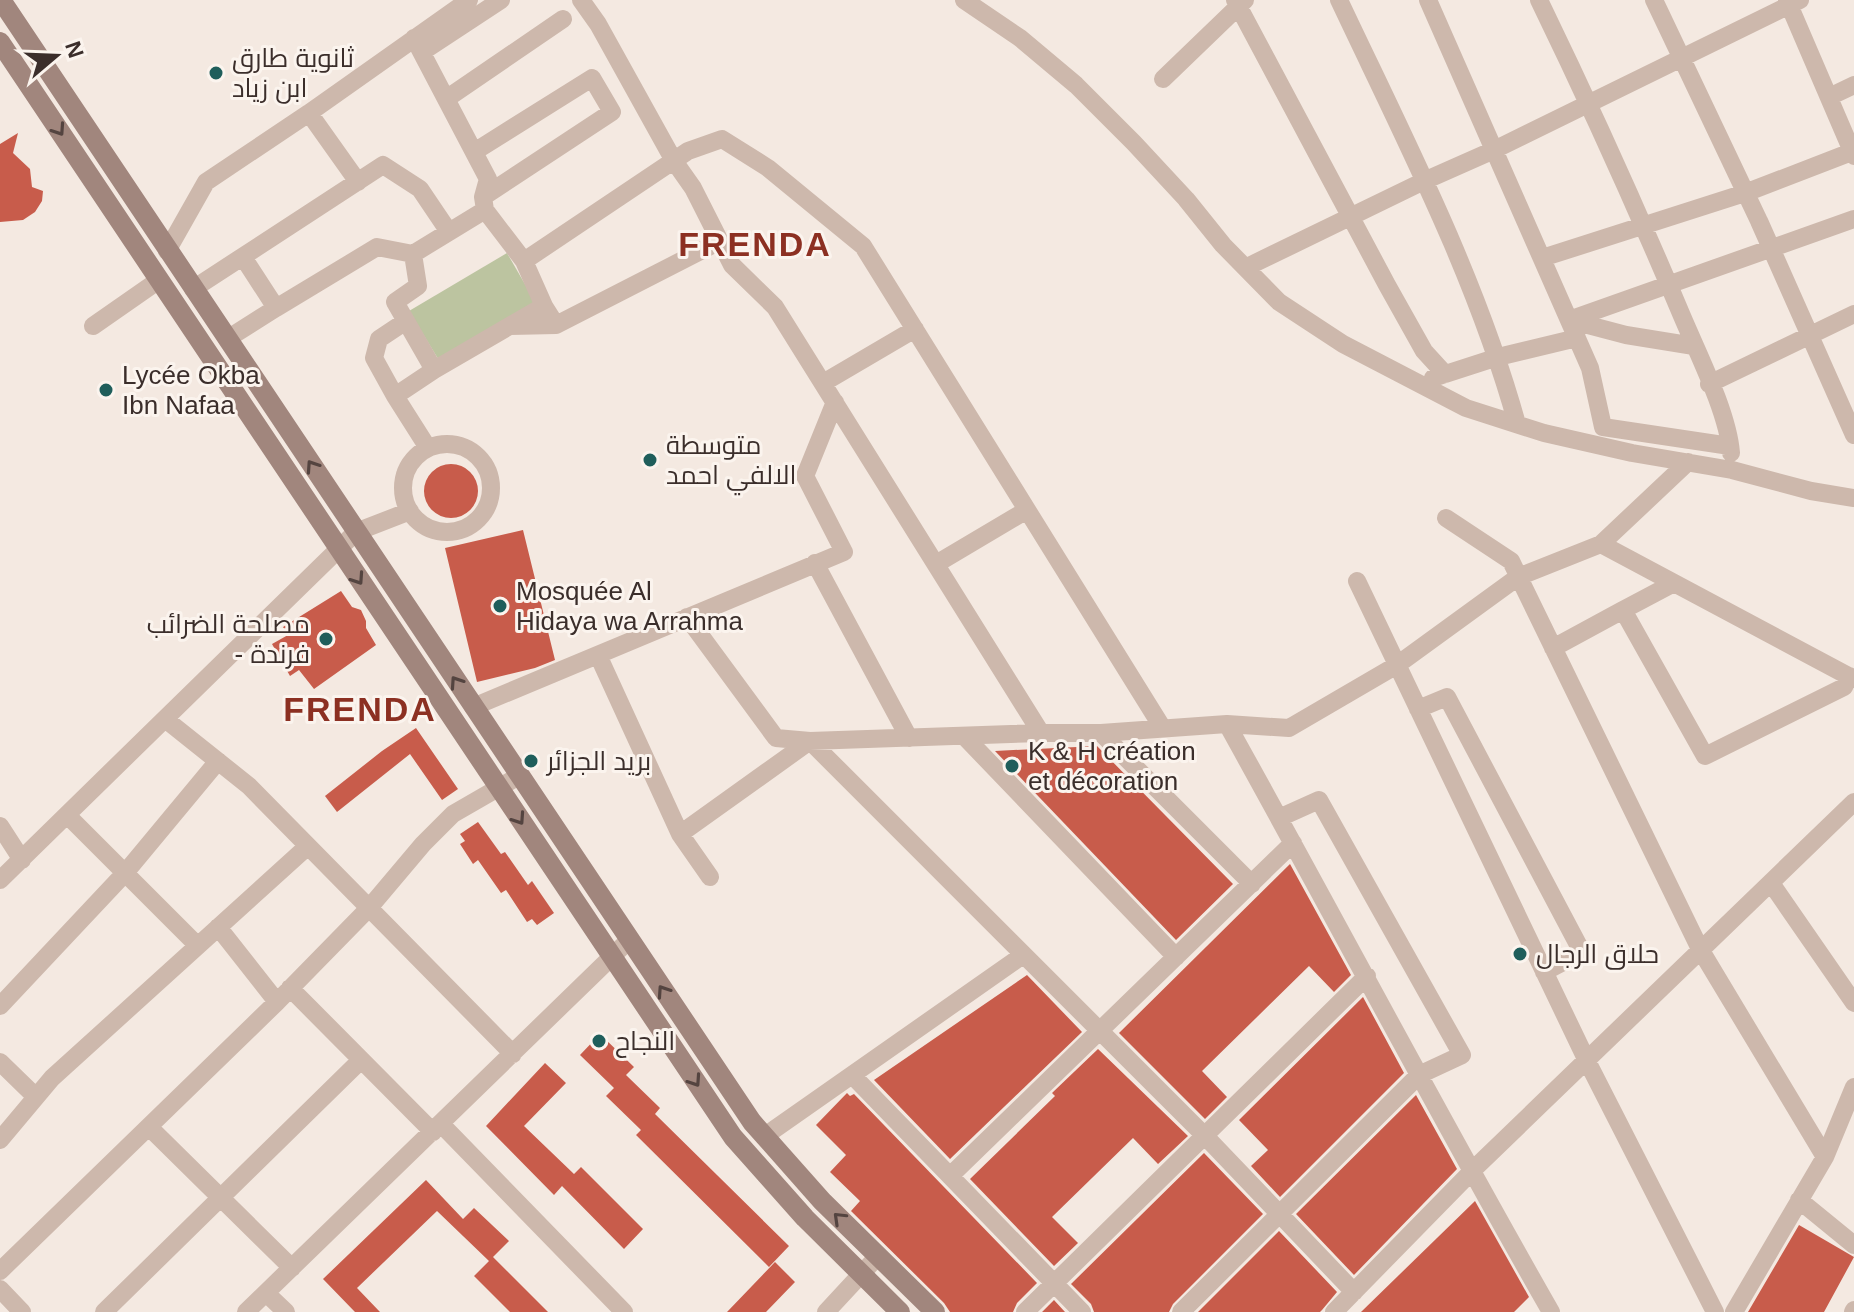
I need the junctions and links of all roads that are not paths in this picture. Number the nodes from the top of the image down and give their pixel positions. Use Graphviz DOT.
graph roads {
  1 [pos="1,0"];
  2 [pos="469,0"];
  3 [pos="501,0"];
  4 [pos="581,0"];
  5 [pos="964,0"];
  6 [pos="1339,0"];
  7 [pos="1428,0"];
  8 [pos="1539,0"];
  9 [pos="1654,0"];
  10 [pos="1240,2"];
  11 [pos="1792,2"];
  12 [pos="563,19"];
  13 [pos="0,42"];
  14 [pos="418,45"];
  15 [pos="1680,58"];
  16 [pos="1163,79"];
  17 [pos="1854,85"];
  18 [pos="1829,97"];
  19 [pos="446,99"];
  20 [pos="1589,102"];
  21 [pos="309,113"];
  22 [pos="1494,150"];
  23 [pos="474,152"];
  24 [pos="1853,153"];
  25 [pos="674,161"];
  26 [pos="1424,181"];
  27 [pos="358,182"];
  28 [pos="1745,193"];
  29 [pos="484,204"];
  30 [pos="1351,218"];
  31 [pos="1854,219"];
  32 [pos="1644,225"];
  33 [pos="449,232"];
  34 [pos="720,241"];
  35 [pos="1771,249"];
  36 [pos="167,251"];
  37 [pos="413,254"];
  38 [pos="243,257"];
  39 [pos="1542,258"];
  40 [pos="524,261"];
  41 [pos="1247,267"];
  42 [pos="159,280"];
  43 [pos="1668,283"];
  44 [pos="193,289"];
  45 [pos="544,306"];
  46 [pos="276,308"];
  47 [pos="1854,314"];
  48 [pos="406,321"];
  49 [pos="556,325"];
  50 [pos="93,326"];
  51 [pos="510,326"];
  52 [pos="915,329"];
  53 [pos="1573,329"];
  54 [pos="1810,337"];
  55 [pos="227,339"];
  56 [pos="1694,346"];
  57 [pos="1498,357"];
  58 [pos="434,370"];
  59 [pos="1445,374"];
  60 [pos="823,383"];
  61 [pos="1416,383"];
  62 [pos="1709,384"];
  63 [pos="395,396"];
  64 [pos="835,402"];
  65 [pos="1517,424"];
  66 [pos="1853,430"];
  67 [pos="1730,446"];
  68 [pos="428,448"];
  69 [pos="1688,462"];
  70 [pos="1732,470"];
  71 [pos="1854,498"];
  72 [pos="1027,510"];
  73 [pos="410,511"];
  74 [pos="1446,518"];
  75 [pos="356,532"];
  76 [pos="1601,544"];
  77 [pos="338,549"];
  78 [pos="815,563"];
  79 [pos="936,564"];
  80 [pos="1518,577"];
  81 [pos="1357,581"];
  82 [pos="1674,583"];
  83 [pos="1623,610"];
  84 [pos="687,617"];
  85 [pos="1553,648"];
  86 [pos="598,655"];
  87 [pos="1397,665"];
  88 [pos="1852,677"];
  89 [pos="473,707"];
  90 [pos="1418,709"];
  91 [pos="165,719"];
  92 [pos="1227,724"];
  93 [pos="1162,727"];
  94 [pos="1041,733"];
  95 [pos="1101,733"];
  96 [pos="964,736"];
  97 [pos="909,738"];
  98 [pos="810,741"];
  99 [pos="218,761"];
  100 [pos="519,776"];
  101 [pos="498,788"];
  102 [pos="1854,802"];
  103 [pos="67,815"];
  104 [pos="1279,818"];
  105 [pos="0,826"];
  106 [pos="680,834"];
  107 [pos="1293,843"];
  108 [pos="308,846"];
  109 [pos="22,860"];
  110 [pos="125,873"];
  111 [pos="710,877"];
  112 [pos="0,880"];
  113 [pos="1771,883"];
  114 [pos="1252,884"];
  115 [pos="369,908"];
  116 [pos="218,927"];
  117 [pos="629,940"];
  118 [pos="197,945"];
  119 [pos="1700,949"];
  120 [pos="1023,955"];
  121 [pos="611,957"];
  122 [pos="1176,957"];
  123 [pos="1544,972"];
  124 [pos="1367,976"];
  125 [pos="284,995"];
  126 [pos="1854,1003"];
  127 [pos="0,1006"];
  128 [pos="1100,1031"];
  129 [pos="513,1054"];
  130 [pos="361,1060"];
  131 [pos="1587,1061"];
  132 [pos="0,1062"];
  133 [pos="852,1075"];
  134 [pos="1419,1075"];
  135 [pos="1854,1087"];
  136 [pos="36,1097"];
  137 [pos="1846,1126"];
  138 [pos="149,1127"];
  139 [pos="437,1128"];
  140 [pos="765,1136"];
  141 [pos="1205,1136"];
  142 [pos="0,1140"];
  143 [pos="1825,1157"];
  144 [pos="1471,1172"];
  145 [pos="950,1176"];
  146 [pos="220,1198"];
  147 [pos="1799,1200"];
  148 [pos="1280,1214"];
  149 [pos="1854,1245"];
  150 [pos="878,1256"];
  151 [pos="292,1268"];
  152 [pos="0,1271"];
  153 [pos="863,1275"];
  154 [pos="1055,1284"];
  155 [pos="0,1289"];
  156 [pos="1354,1292"];
  157 [pos="266,1293"];
  158 [pos="1545,1310"];
  159 [pos="22,1312"];
  160 [pos="104,1312"];
  161 [pos="246,1312"];
  162 [pos="286,1312"];
  163 [pos="624,1312"];
  164 [pos="826,1312"];
  165 [pos="900,1312"];
  166 [pos="935,1312"];
  167 [pos="1025,1312"];
  168 [pos="1082,1312"];
  169 [pos="1181,1312"];
  170 [pos="1334,1312"];
  171 [pos="1715,1312"];
  172 [pos="1734,1312"];
  1 -- 36 [label="street"];
  2 -- 14 [label="street"];
  3 -- 14 [label="street"];
  4 -- 25 [label="street"];
  5 -- 41 [label="street"];
  6 -- 26 [label="street"];
  7 -- 22 [label="street"];
  8 -- 20 [label="street"];
  9 -- 15 [label="street"];
  10 -- 16 [label="street"];
  10 -- 30 [label="street"];
  11 -- 15 [label="street"];
  11 -- 18 [label="street"];
  12 -- 19 [label="street"];
  13 -- 42 [label="street, one-way"];
  14 -- 19 [label="street"];
  14 -- 21 [label="street"];
  15 -- 20 [label="street"];
  15 -- 28 [label="street"];
  17 -- 18 [label="street"];
  18 -- 24 [label="street"];
  19 -- 23 [label="street"];
  20 -- 22 [label="street"];
  20 -- 32 [label="street"];
  21 -- 27 [label="street"];
  21 -- 36 [label="street"];
  22 -- 26 [label="street"];
  22 -- 39 [label="street"];
  23 -- 29 [label="street"];
  23 -- 29 [label="street"];
  24 -- 28 [label="street"];
  25 -- 34 [label="street"];
  25 -- 40 [label="street"];
  25 -- 52 [label="street"];
  26 -- 30 [label="street"];
  26 -- 57 [label="street"];
  27 -- 33 [label="street"];
  27 -- 38 [label="street"];
  28 -- 32 [label="street"];
  28 -- 35 [label="street"];
  29 -- 33 [label="street"];
  29 -- 40 [label="street"];
  30 -- 41 [label="street"];
  30 -- 59 [label="street"];
  31 -- 35 [label="street"];
  32 -- 39 [label="street"];
  32 -- 43 [label="street"];
  33 -- 37 [label="street"];
  34 -- 49 [label="street"];
  34 -- 60 [label="street"];
  35 -- 43 [label="street"];
  35 -- 54 [label="street"];
  36 -- 44 [label="street"];
  37 -- 46 [label="street"];
  37 -- 48 [label="street"];
  38 -- 44 [label="street"];
  38 -- 46 [label="street"];
  39 -- 53 [label="street"];
  40 -- 45 [label="street"];
  41 -- 61 [label="street"];
  42 -- 50 [label="street"];
  42 -- 77 [label="street"];
  43 -- 53 [label="street"];
  43 -- 56 [label="street"];
  44 -- 55 [label="street"];
  45 -- 49 [label="street"];
  45 -- 51 [label="street"];
  46 -- 55 [label="street"];
  47 -- 54 [label="street"];
  48 -- 58 [label="street"];
  48 -- 63 [label="street"];
  49 -- 51 [label="street"];
  51 -- 58 [label="street"];
  52 -- 60 [label="street"];
  52 -- 72 [label="street"];
  53 -- 56 [label="street"];
  53 -- 57 [label="street"];
  53 -- 67 [label="street"];
  54 -- 62 [label="street"];
  54 -- 66 [label="street"];
  75 -- 55 [label="street, one-way"];
  56 -- 62 [label="street"];
  57 -- 59 [label="street"];
  57 -- 65 [label="street"];
  58 -- 63 [label="street"];
  59 -- 61 [label="street"];
  60 -- 64 [label="street"];
  61 -- 65 [label="street"];
  62 -- 67 [label="street"];
  63 -- 68 [label="street"];
  64 -- 78 [label="street"];
  64 -- 79 [label="street"];
  65 -- 69 [label="street"];
  67 -- 70 [label="street"];
  68 -- 73 [label="street"];
  68 -- 73 [label="street"];
  69 -- 70 [label="street"];
  69 -- 76 [label="street"];
  70 -- 71 [label="street"];
  72 -- 79 [label="street"];
  72 -- 93 [label="street"];
  73 -- 75 [label="street"];
  74 -- 80 [label="street"];
  75 -- 77 [label="street"];
  89 -- 75 [label="street, one-way"];
  76 -- 80 [label="street"];
  76 -- 82 [label="street"];
  77 -- 91 [label="street"];
  77 -- 101 [label="street, one-way"];
  78 -- 84 [label="street"];
  78 -- 97 [label="street"];
  79 -- 94 [label="street"];
  80 -- 85 [label="street"];
  80 -- 87 [label="street"];
  81 -- 87 [label="street"];
  82 -- 83 [label="street"];
  82 -- 88 [label="street"];
  83 -- 85 [label="street"];
  83 -- 88 [label="street"];
  84 -- 86 [label="street"];
  84 -- 98 [label="street"];
  85 -- 119 [label="street"];
  86 -- 89 [label="street"];
  86 -- 106 [label="street"];
  87 -- 90 [label="street"];
  87 -- 92 [label="street"];
  89 -- 100 [label="street"];
  90 -- 123 [label="street"];
  90 -- 123 [label="street"];
  91 -- 99 [label="street"];
  91 -- 103 [label="street"];
  92 -- 93 [label="street"];
  92 -- 104 [label="street"];
  93 -- 95 [label="street"];
  94 -- 95 [label="street"];
  94 -- 96 [label="street"];
  95 -- 114 [label="street"];
  96 -- 97 [label="street"];
  96 -- 122 [label="street"];
  97 -- 98 [label="street"];
  98 -- 106 [label="street"];
  98 -- 120 [label="street"];
  99 -- 108 [label="street"];
  99 -- 110 [label="street"];
  100 -- 101 [label="street"];
  100 -- 117 [label="street"];
  101 -- 115 [label="street"];
  101 -- 121 [label="street, one-way"];
  102 -- 113 [label="street"];
  103 -- 109 [label="street"];
  103 -- 110 [label="street"];
  104 -- 107 [label="street"];
  104 -- 134 [label="street"];
  105 -- 109 [label="street"];
  106 -- 111 [label="street"];
  107 -- 114 [label="street"];
  107 -- 124 [label="street"];
  108 -- 115 [label="street"];
  108 -- 116 [label="street"];
  109 -- 112 [label="street"];
  110 -- 118 [label="street"];
  110 -- 127 [label="street"];
  113 -- 119 [label="street"];
  113 -- 126 [label="street"];
  114 -- 122 [label="street"];
  115 -- 125 [label="street"];
  115 -- 129 [label="street"];
  116 -- 118 [label="street"];
  116 -- 125 [label="street"];
  117 -- 121 [label="street"];
  140 -- 117 [label="street, one-way"];
  118 -- 136 [label="street"];
  119 -- 131 [label="street"];
  119 -- 143 [label="street"];
  120 -- 128 [label="street"];
  120 -- 133 [label="street"];
  121 -- 129 [label="street"];
  121 -- 153 [label="street, one-way"];
  122 -- 128 [label="street"];
  123 -- 131 [label="street"];
  124 -- 134 [label="street"];
  124 -- 141 [label="street"];
  125 -- 130 [label="street"];
  125 -- 138 [label="street"];
  128 -- 141 [label="street"];
  128 -- 145 [label="street"];
  129 -- 139 [label="street"];
  130 -- 139 [label="street"];
  130 -- 146 [label="street"];
  131 -- 144 [label="street"];
  131 -- 171 [label="street"];
  132 -- 136 [label="street"];
  133 -- 140 [label="street"];
  133 -- 145 [label="street"];
  134 -- 144 [label="street"];
  134 -- 148 [label="street"];
  135 -- 137 [label="street"];
  136 -- 142 [label="street"];
  137 -- 143 [label="street"];
  138 -- 146 [label="street"];
  138 -- 152 [label="street"];
  139 -- 151 [label="street"];
  139 -- 163 [label="street"];
  150 -- 140 [label="street, one-way"];
  141 -- 148 [label="street"];
  141 -- 154 [label="street"];
  143 -- 147 [label="street"];
  144 -- 156 [label="street"];
  144 -- 158 [label="street"];
  145 -- 154 [label="street"];
  146 -- 151 [label="street"];
  146 -- 160 [label="street"];
  147 -- 149 [label="street"];
  147 -- 172 [label="street"];
  148 -- 156 [label="street"];
  148 -- 169 [label="street"];
  150 -- 153 [label="street"];
  150 -- 166 [label="street"];
  151 -- 157 [label="street"];
  153 -- 164 [label="street"];
  153 -- 165 [label="street"];
  154 -- 167 [label="street"];
  154 -- 168 [label="street"];
  155 -- 159 [label="street"];
  156 -- 170 [label="street"];
  157 -- 161 [label="street"];
  157 -- 162 [label="street"];
}
